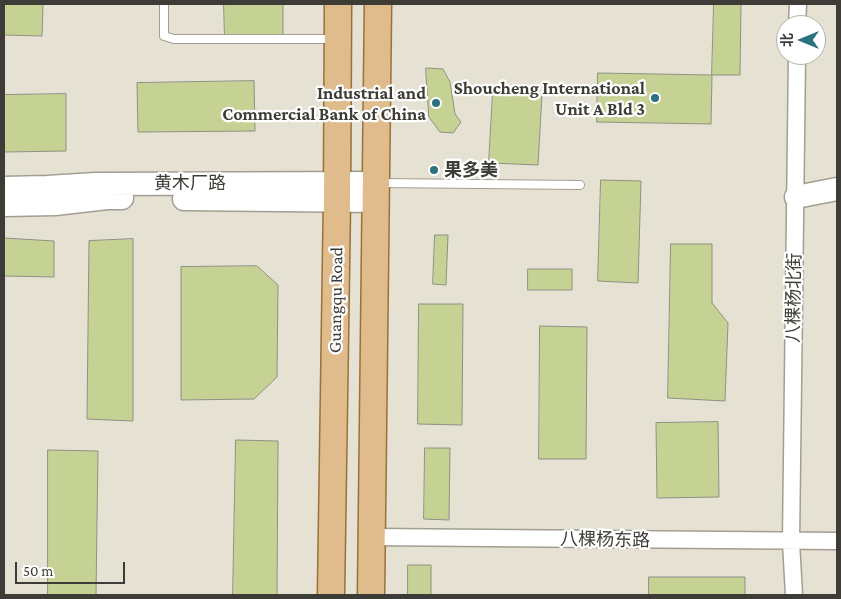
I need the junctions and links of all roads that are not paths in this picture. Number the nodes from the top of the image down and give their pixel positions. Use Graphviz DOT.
graph roads {
  1 [pos="164,4"];
  2 [pos="338,4"];
  3 [pos="378,4"];
  4 [pos="338,39"];
  5 [pos="797,65"];
  6 [pos="580,186"];
  7 [pos="4,188"];
  8 [pos="837,189"];
  9 [pos="337,191"];
  10 [pos="376,192"];
  11 [pos="796,198"];
  12 [pos="4,205"];
  13 [pos="372,537"];
  14 [pos="837,541"];
  15 [pos="791,542"];
  16 [pos="331,595"];
  17 [pos="371,595"];
  18 [pos="794,595"];
  1 -- 4 [label="lane"];
  2 -- 4 [label="main road, Guangqu Road"];
  3 -- 10 [label="main road"];
  4 -- 9 [label="main road, Guangqu Road"];
  5 -- 11 [label="street, 八棵杨北街"];
  6 -- 10 [label="lane"];
  7 -- 9 [label="main road, 黄木厂路"];
  8 -- 11 [label="main road"];
  9 -- 10 [label="main road, 黄木厂路"];
  9 -- 12 [label="main road, 黄木厂路"];
  9 -- 16 [label="main road, Guangqu Road"];
  10 -- 13 [label="main road"];
  11 -- 15 [label="street, 八棵杨北街"];
  13 -- 15 [label="street, 八棵杨东路"];
  13 -- 17 [label="main road"];
  14 -- 15 [label="street, 八棵杨东路"];
  15 -- 18 [label="street, 八棵杨北街"];
}
